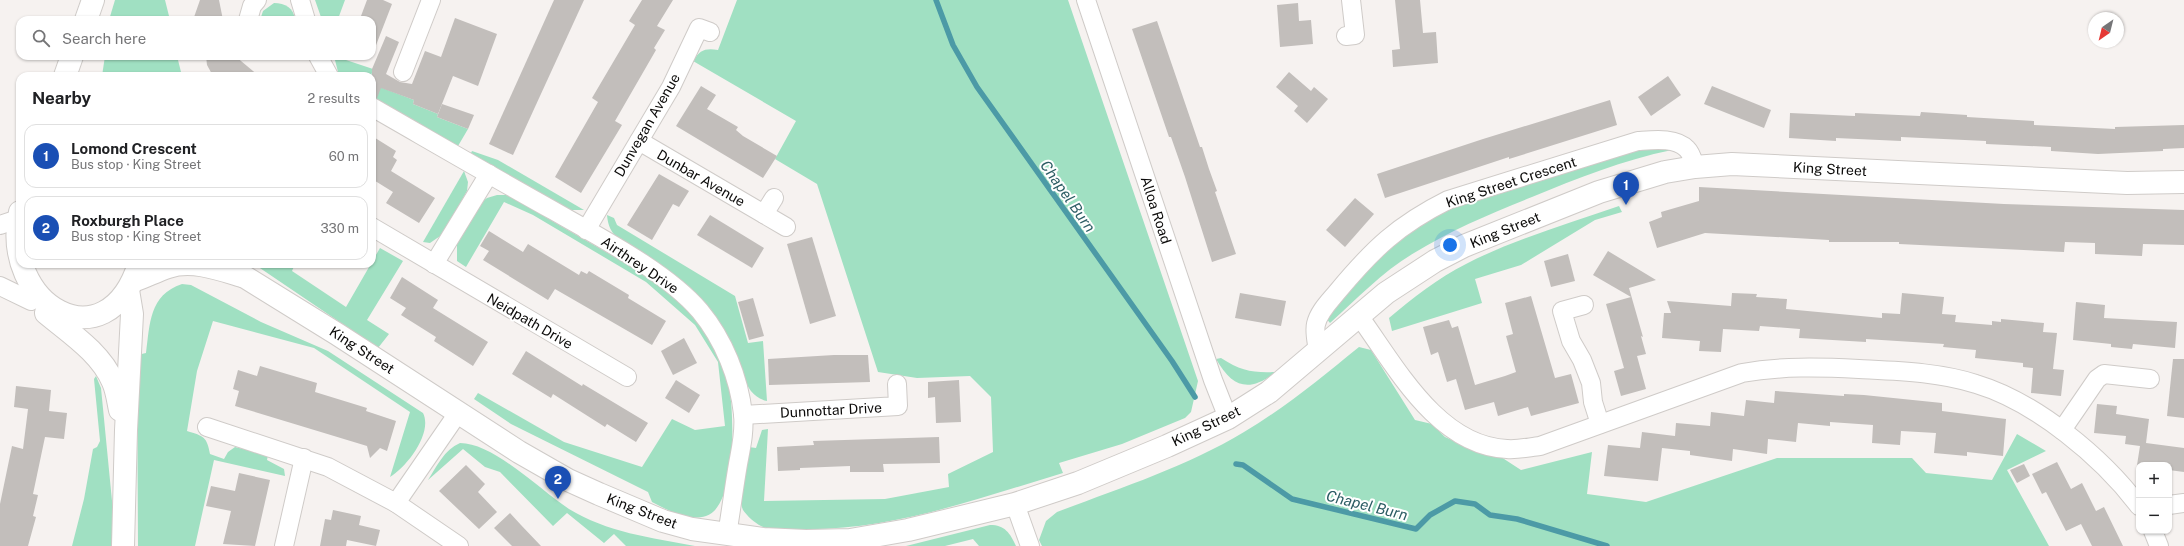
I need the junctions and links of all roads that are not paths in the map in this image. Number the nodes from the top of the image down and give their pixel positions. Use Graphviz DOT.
graph roads {
  1 [pos="93,0"];
  2 [pos="257,0"];
  3 [pos="300,0"];
  4 [pos="431,0"];
  5 [pos="1086,0"];
  6 [pos="1351,0"];
  7 [pos="87,16"];
  8 [pos="249,16"];
  9 [pos="305,16"];
  10 [pos="710,32"];
  11 [pos="1346,36"];
  12 [pos="320,60"];
  13 [pos="327,72"];
  14 [pos="403,72"];
  15 [pos="376,109"];
  16 [pos="639,141"];
  17 [pos="1695,167"];
  18 [pos="489,174"];
  19 [pos="2184,182"];
  20 [pos="774,198"];
  21 [pos="764,214"];
  22 [pos="15,216"];
  23 [pos="786,227"];
  24 [pos="376,229"];
  25 [pos="586,230"];
  26 [pos="434,264"];
  27 [pos="166,268"];
  28 [pos="219,268"];
  29 [pos="236,270"];
  30 [pos="133,278"];
  31 [pos="0,286"];
  32 [pos="35,305"];
  33 [pos="1584,305"];
  34 [pos="1359,316"];
  35 [pos="1318,351"];
  36 [pos="627,377"];
  37 [pos="2150,379"];
  38 [pos="897,384"];
  39 [pos="458,413"];
  40 [pos="743,415"];
  41 [pos="1228,418"];
  42 [pos="1600,424"];
  43 [pos="207,427"];
  44 [pos="126,430"];
  45 [pos="2062,430"];
  46 [pos="304,458"];
  47 [pos="2136,502"];
  48 [pos="396,503"];
  49 [pos="2184,503"];
  50 [pos="1015,504"];
  51 [pos="2172,505"];
  52 [pos="2154,534"];
  53 [pos="727,535"];
  54 [pos="123,546"];
  55 [pos="284,546"];
  56 [pos="459,546"];
  57 [pos="1030,546"];
  58 [pos="2159,546"];
  1 -- 7 [label="main road"];
  2 -- 8 [label="street"];
  3 -- 9 [label="street"];
  4 -- 14 [label="street"];
  5 -- 41 [label="street, Alloa Road"];
  6 -- 11 [label="street"];
  10 -- 16 [label="street, Dunvegan Avenue"];
  12 -- 13 [label="street"];
  15 -- 18 [label="street, Airthrey Drive"];
  16 -- 21 [label="street, Dunbar Avenue"];
  16 -- 25 [label="street, Dunvegan Avenue"];
  17 -- 19 [label="main road, King Street"];
  17 -- 34 [label="main road, King Street"];
  17 -- 35 [label="street, King Street Crescent"];
  18 -- 25 [label="street, Airthrey Drive"];
  18 -- 26 [label="street"];
  20 -- 21 [label="street"];
  21 -- 23 [label="street, Dunbar Avenue"];
  22 -- 32 [label="main road"];
  24 -- 26 [label="street, Neidpath Drive"];
  25 -- 40 [label="street, Airthrey Drive"];
  26 -- 36 [label="street, Neidpath Drive"];
  27 -- 30 [label="main road, King Street"];
  28 -- 29 [label="main road, King Street"];
  29 -- 39 [label="main road, King Street"];
  30 -- 32 [label="main road"];
  30 -- 44 [label="main road"];
  31 -- 32 [label="street"];
  32 -- 44 [label="main road"];
  33 -- 42 [label="street"];
  34 -- 35 [label="main road, King Street"];
  34 -- 42 [label="street"];
  35 -- 41 [label="main road, King Street"];
  37 -- 45 [label="street"];
  38 -- 40 [label="street, Dunnottar Drive"];
  39 -- 48 [label="street"];
  39 -- 53 [label="main road, King Street"];
  40 -- 53 [label="street, Airthrey Drive"];
  41 -- 50 [label="main road, King Street"];
  42 -- 45 [label="street"];
  43 -- 46 [label="street"];
  44 -- 54 [label="main road"];
  45 -- 47 [label="street"];
  46 -- 48 [label="street"];
  46 -- 55 [label="street"];
  48 -- 56 [label="street"];
  49 -- 51 [label="street"];
  50 -- 53 [label="main road, King Street"];
  50 -- 57 [label="street"];
  52 -- 58 [label="street"];
}
